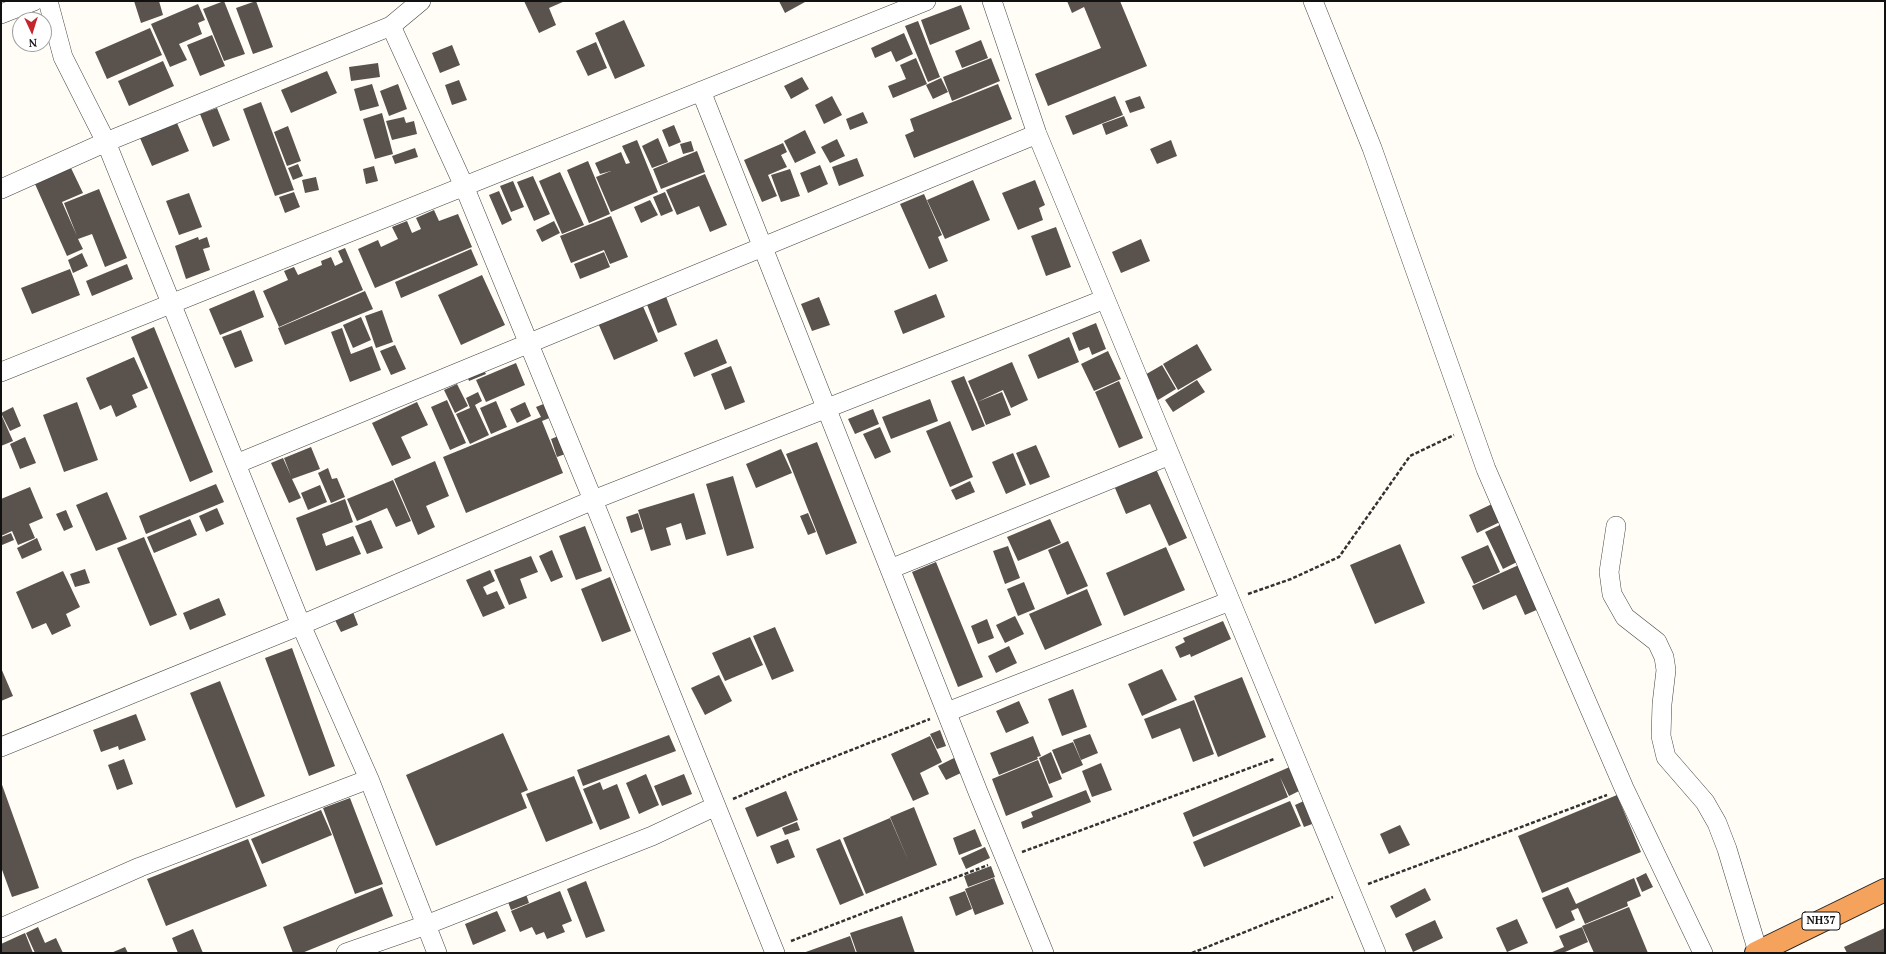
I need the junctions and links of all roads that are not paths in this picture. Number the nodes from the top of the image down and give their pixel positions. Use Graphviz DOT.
graph roads {
  1 [pos="34,1"];
  2 [pos="48,1"];
  3 [pos="421,1"];
  4 [pos="926,1"];
  5 [pos="992,1"];
  6 [pos="1313,1"];
  7 [pos="1,14"];
  8 [pos="391,26"];
  9 [pos="701,91"];
  10 [pos="1037,134"];
  11 [pos="106,142"];
  12 [pos="464,186"];
  13 [pos="1,189"];
  14 [pos="763,247"];
  15 [pos="1105,299"];
  16 [pos="171,304"];
  17 [pos="529,343"];
  18 [pos="1,372"];
  19 [pos="827,409"];
  20 [pos="1170,455"];
  21 [pos="236,464"];
  22 [pos="593,500"];
  23 [pos="1616,526"];
  24 [pos="890,569"];
  25 [pos="1230,601"];
  26 [pos="302,625"];
  27 [pos="947,712"];
  28 [pos="1,747"];
  29 [pos="369,779"];
  30 [pos="716,806"];
  31 [pos="1885,890"];
  32 [pos="426,925"];
  33 [pos="1,928"];
  34 [pos="770,951"];
  35 [pos="346,953"];
  36 [pos="437,953"];
  37 [pos="1044,953"];
  38 [pos="1376,953"];
  39 [pos="1703,953"];
  40 [pos="1757,953"];
  1 -- 7 [label="street"];
  2 -- 11 [label="street"];
  3 -- 8 [label="street"];
  4 -- 9 [label="street"];
  5 -- 10 [label="street"];
  6 -- 39 [label="street"];
  8 -- 11 [label="street"];
  8 -- 12 [label="street"];
  9 -- 12 [label="street"];
  9 -- 14 [label="street"];
  10 -- 14 [label="street"];
  10 -- 15 [label="street"];
  11 -- 13 [label="street"];
  11 -- 16 [label="street"];
  12 -- 16 [label="street"];
  12 -- 17 [label="street"];
  14 -- 17 [label="street"];
  14 -- 19 [label="street"];
  15 -- 19 [label="street"];
  15 -- 20 [label="street"];
  16 -- 18 [label="street"];
  16 -- 21 [label="street"];
  17 -- 21 [label="street"];
  17 -- 22 [label="street"];
  19 -- 22 [label="street"];
  19 -- 24 [label="street"];
  20 -- 24 [label="street"];
  20 -- 25 [label="street"];
  21 -- 26 [label="street"];
  22 -- 26 [label="street"];
  22 -- 30 [label="street"];
  23 -- 40 [label="street"];
  24 -- 27 [label="street"];
  25 -- 27 [label="street"];
  25 -- 38 [label="street"];
  26 -- 28 [label="street"];
  26 -- 29 [label="street"];
  27 -- 37 [label="street"];
  29 -- 32 [label="street"];
  29 -- 33 [label="street"];
  30 -- 32 [label="street"];
  30 -- 34 [label="street"];
  31 -- 40 [label="highway, NH37"];
  32 -- 35 [label="street"];
  32 -- 36 [label="street"];
}
